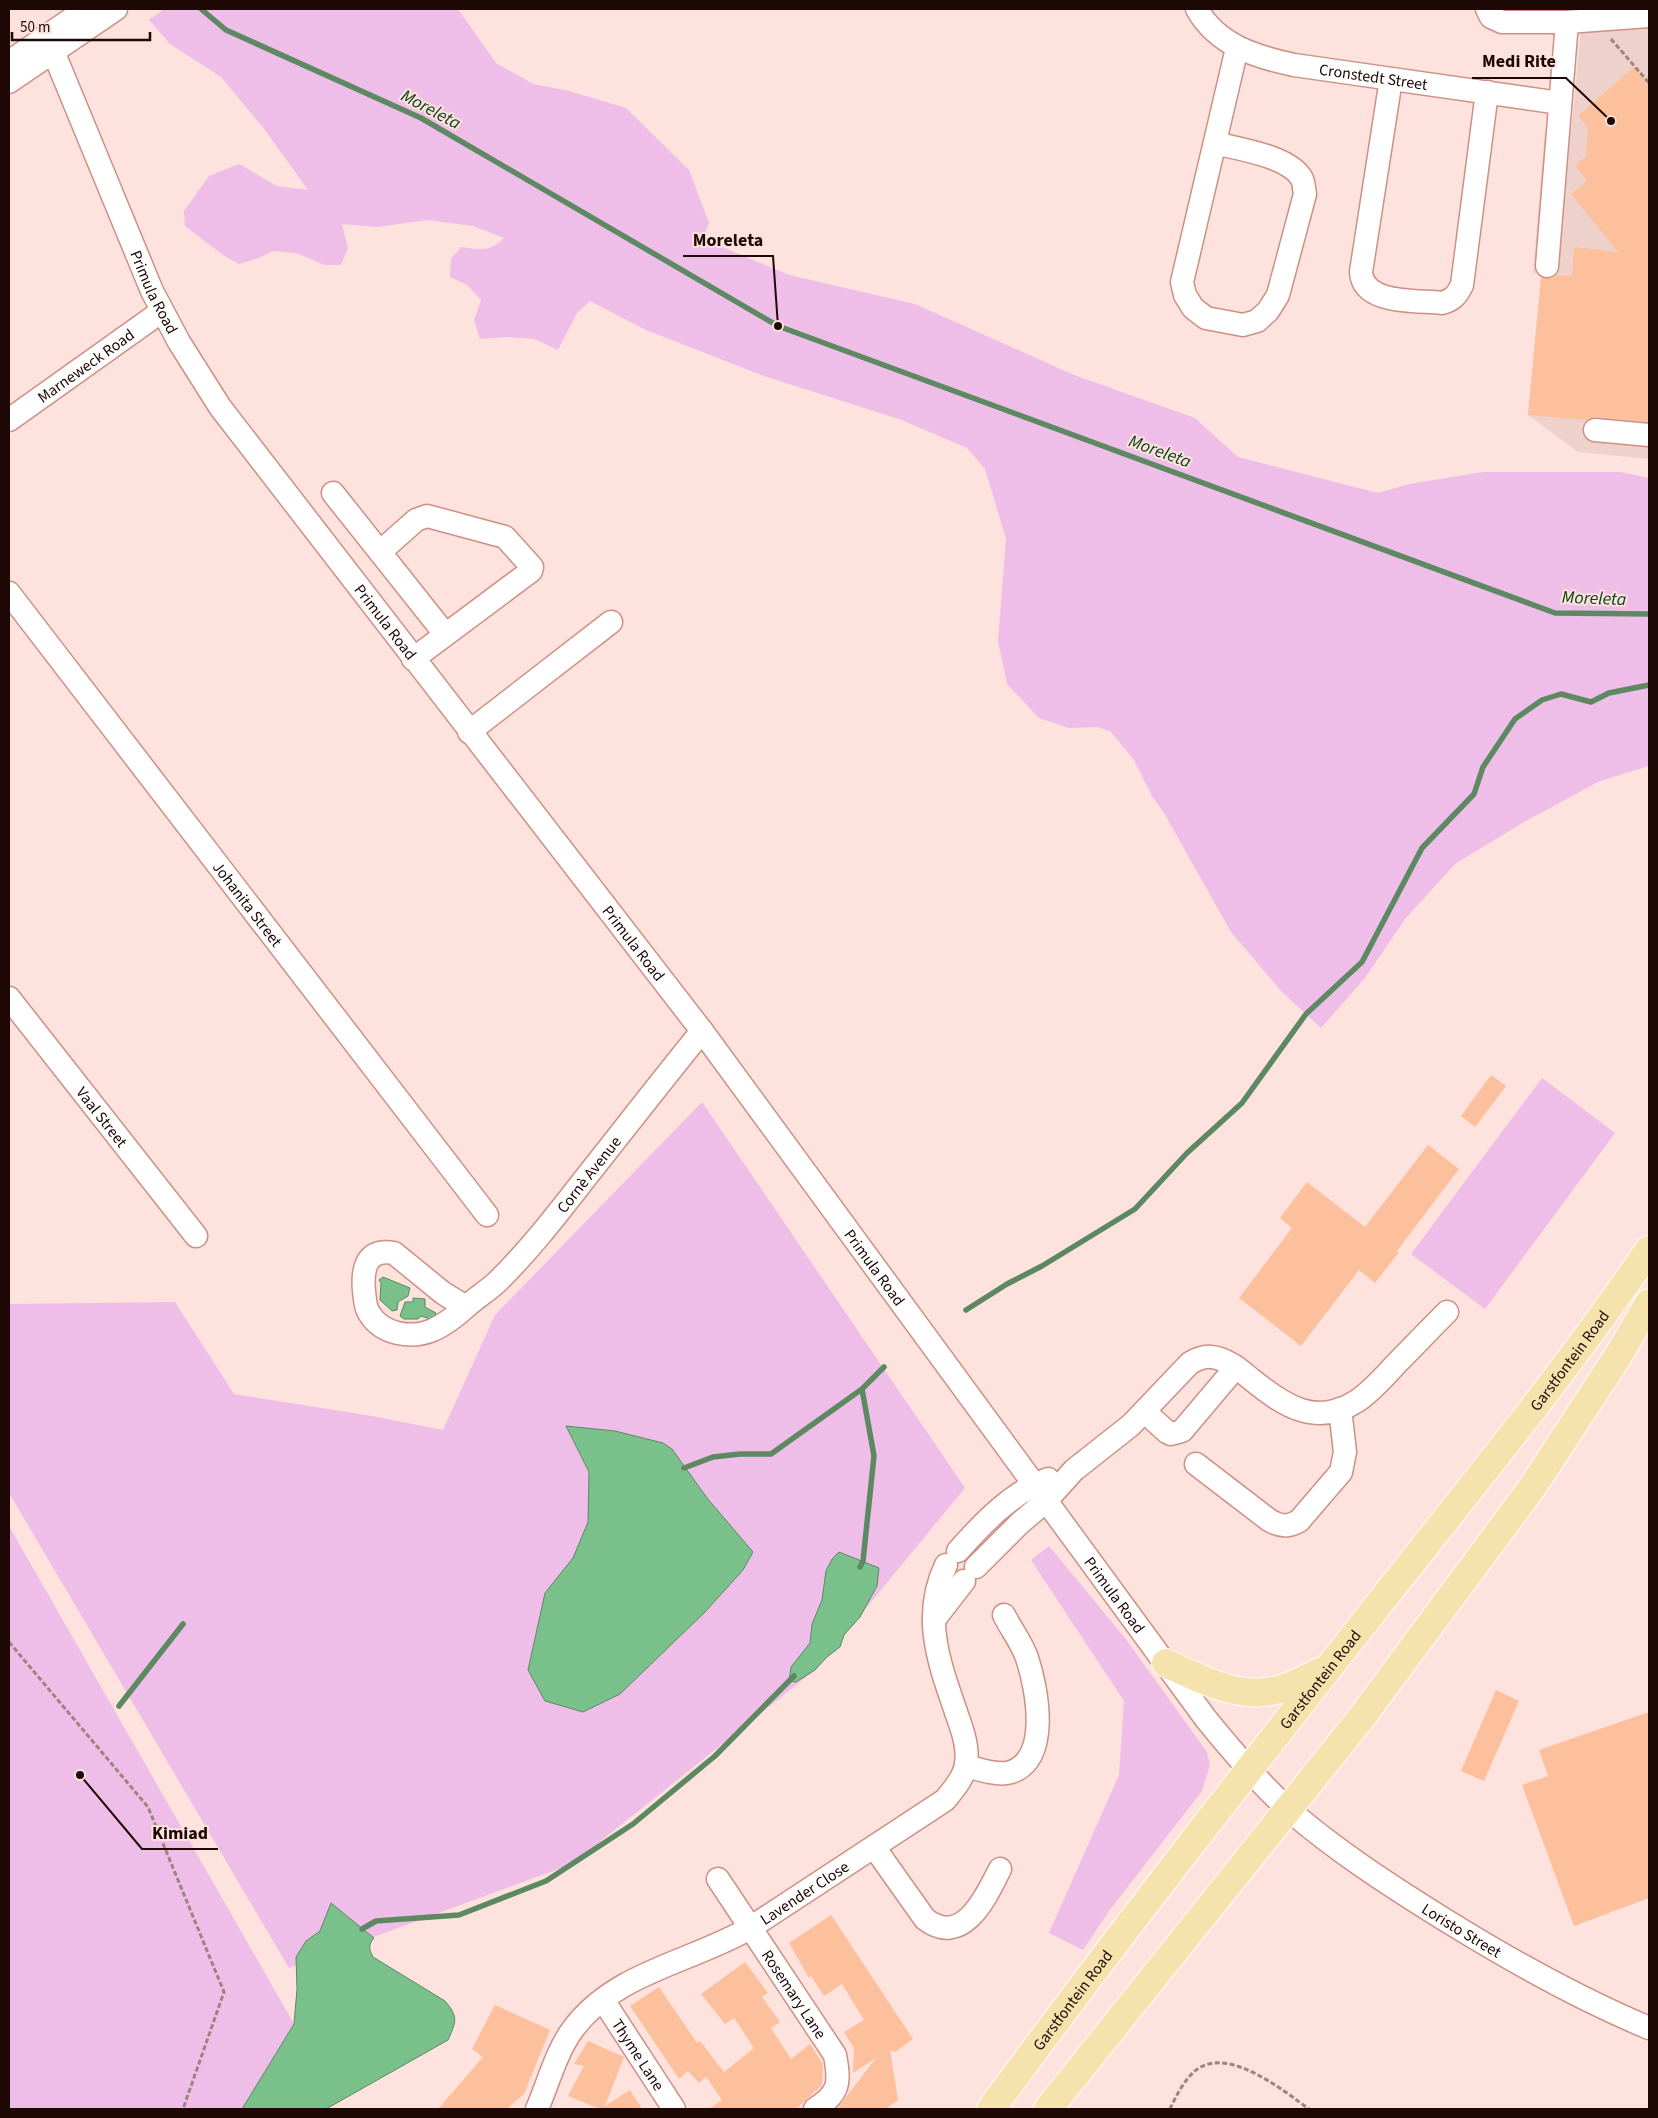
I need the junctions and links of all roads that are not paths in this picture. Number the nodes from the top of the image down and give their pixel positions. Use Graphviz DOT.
graph roads {
  1 [pos="86,9"];
  2 [pos="116,9"];
  3 [pos="1487,9"];
  4 [pos="1199,13"];
  5 [pos="1649,16"];
  6 [pos="1568,22"];
  7 [pos="48,44"];
  8 [pos="1237,48"];
  9 [pos="9,62"];
  10 [pos="1391,78"];
  11 [pos="9,82"];
  12 [pos="1487,92"];
  13 [pos="1560,103"];
  14 [pos="1215,143"];
  15 [pos="1547,266"];
  16 [pos="162,311"];
  17 [pos="9,420"];
  18 [pos="1595,430"];
  19 [pos="1649,435"];
  20 [pos="333,493"];
  21 [pos="380,552"];
  22 [pos="9,593"];
  23 [pos="611,622"];
  24 [pos="445,634"];
  25 [pos="413,659"];
  26 [pos="469,732"];
  27 [pos="9,998"];
  28 [pos="702,1031"];
  29 [pos="488,1215"];
  30 [pos="196,1236"];
  31 [pos="1649,1250"];
  32 [pos="1649,1303"];
  33 [pos="466,1307"];
  34 [pos="1447,1312"];
  35 [pos="1236,1367"];
  36 [pos="1340,1409"];
  37 [pos="1145,1412"];
  38 [pos="1196,1464"];
  39 [pos="1040,1492"];
  40 [pos="991,1517"];
  41 [pos="1006,1536"];
  42 [pos="1004,1614"];
  43 [pos="934,1620"];
  44 [pos="1166,1663"];
  45 [pos="1328,1668"];
  46 [pos="966,1766"];
  47 [pos="1249,1770"];
  48 [pos="1288,1809"];
  49 [pos="874,1847"];
  50 [pos="1000,1869"];
  51 [pos="718,1879"];
  52 [pos="750,1928"];
  53 [pos="603,2000"];
  54 [pos="1649,2028"];
  55 [pos="537,2109"];
  56 [pos="674,2109"];
  57 [pos="815,2109"];
  58 [pos="991,2109"];
  59 [pos="1048,2109"];
  1 -- 7 [label="street"];
  2 -- 7 [label="street"];
  3 -- 6 [label="street"];
  4 -- 8 [label="street, Cronstedt Street"];
  5 -- 6 [label="street"];
  6 -- 13 [label="street"];
  7 -- 9 [label="street"];
  7 -- 11 [label="street"];
  7 -- 16 [label="street, Primula Road"];
  8 -- 10 [label="street, Cronstedt Street"];
  8 -- 14 [label="street"];
  10 -- 12 [label="street, Cronstedt Street"];
  10 -- 12 [label="street"];
  12 -- 13 [label="street, Cronstedt Street"];
  13 -- 15 [label="street"];
  14 -- 14 [label="street"];
  16 -- 17 [label="street, Marneweck Road"];
  16 -- 25 [label="street, Primula Road"];
  18 -- 19 [label="street"];
  20 -- 21 [label="street"];
  21 -- 24 [label="street"];
  21 -- 24 [label="street"];
  22 -- 29 [label="street, Johanita Street"];
  23 -- 26 [label="street"];
  24 -- 25 [label="street"];
  25 -- 26 [label="street, Primula Road"];
  26 -- 28 [label="street, Primula Road"];
  27 -- 30 [label="street, Vaal Street"];
  28 -- 33 [label="street, Cornè Avenue"];
  28 -- 39 [label="street, Primula Road"];
  31 -- 45 [label="main road, Garstfontein Road"];
  32 -- 48 [label="main road, Garstfontein Road"];
  33 -- 33 [label="street, Cornè Avenue"];
  34 -- 36 [label="street"];
  35 -- 36 [label="street"];
  35 -- 37 [label="street"];
  35 -- 37 [label="street"];
  36 -- 38 [label="street"];
  37 -- 39 [label="street"];
  39 -- 40 [label="street, Lavender Close"];
  39 -- 41 [label="street"];
  39 -- 44 [label="street, Primula Road"];
  40 -- 41 [label="street"];
  40 -- 43 [label="street, Lavender Close"];
  41 -- 43 [label="street"];
  42 -- 46 [label="street"];
  43 -- 46 [label="street, Lavender Close"];
  44 -- 45 [label="main road"];
  44 -- 47 [label="street, Primula Road"];
  45 -- 47 [label="main road, Garstfontein Road"];
  46 -- 49 [label="street, Lavender Close"];
  47 -- 48 [label="street, Primula Road"];
  47 -- 58 [label="main road, Garstfontein Road"];
  48 -- 54 [label="street, Loristo Street"];
  48 -- 59 [label="main road, Garstfontein Road"];
  49 -- 50 [label="street"];
  49 -- 52 [label="street, Lavender Close"];
  51 -- 52 [label="street, Rosemary Lane"];
  52 -- 53 [label="street, Lavender Close"];
  52 -- 57 [label="street, Rosemary Lane"];
  53 -- 55 [label="street, Lavender Close"];
  53 -- 56 [label="street, Thyme Lane"];
}
